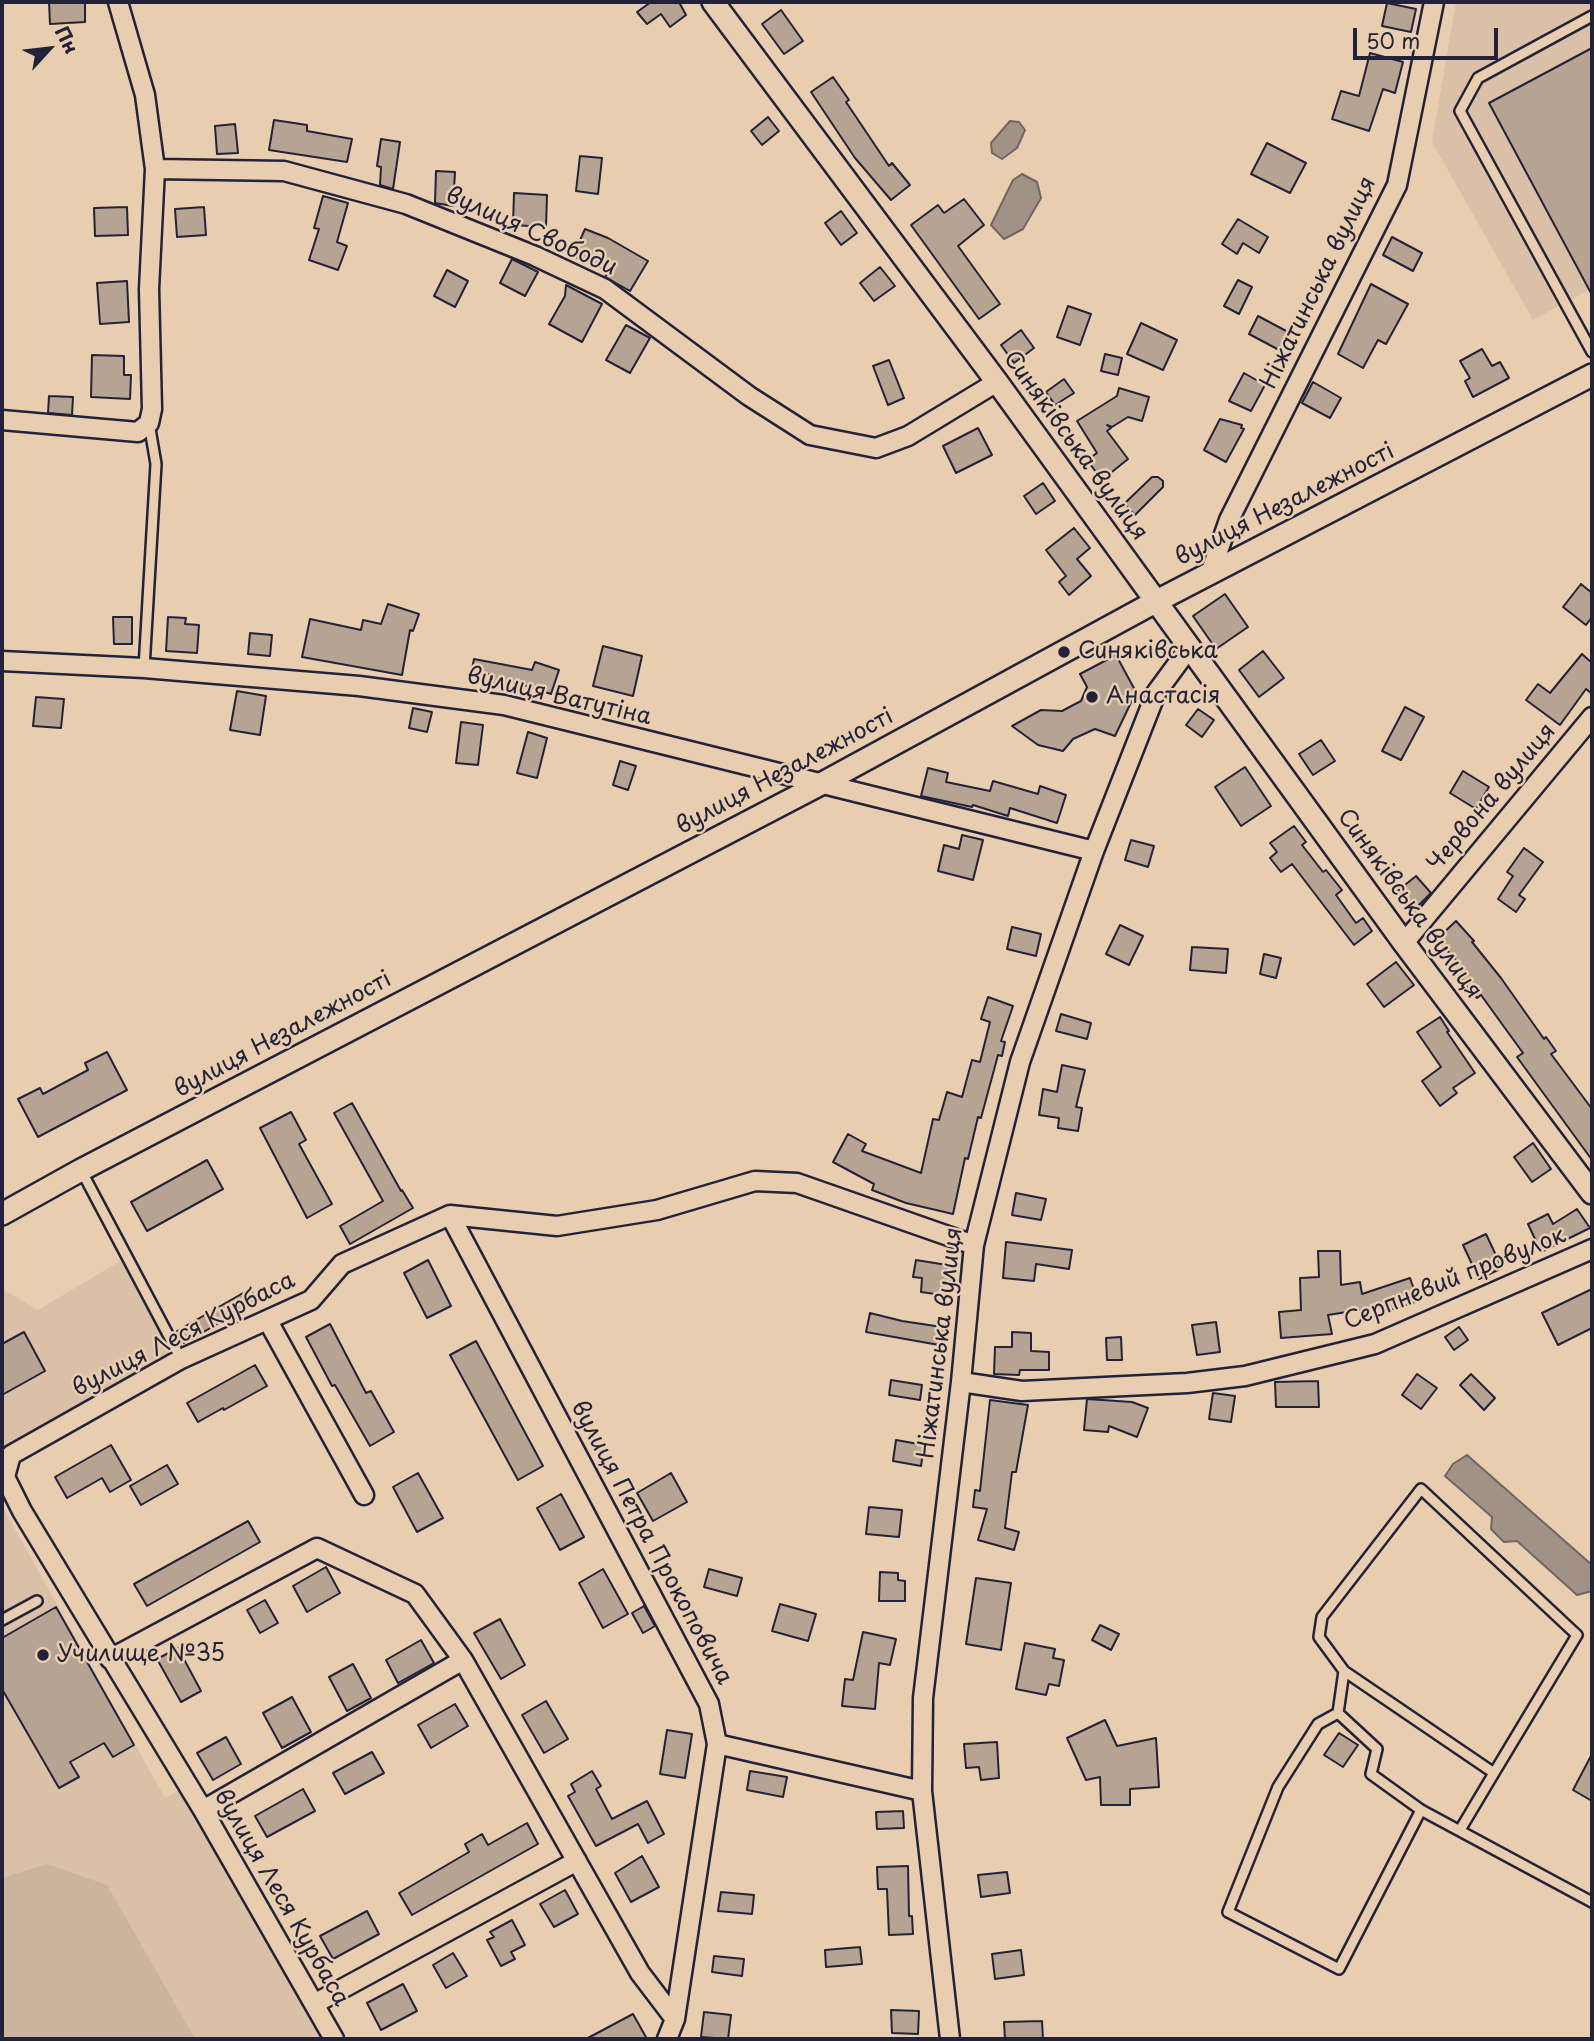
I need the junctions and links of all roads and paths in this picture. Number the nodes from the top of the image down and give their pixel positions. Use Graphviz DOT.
graph roads {
  1 [pos="118,2"];
  2 [pos="713,2"];
  3 [pos="1434,2"];
  4 [pos="1592,16"];
  5 [pos="155,169"];
  6 [pos="1592,352"];
  7 [pos="1592,375"];
  8 [pos="998,382"];
  9 [pos="2,420"];
  10 [pos="149,423"];
  11 [pos="1210,574"];
  12 [pos="1155,602"];
  13 [pos="1189,648"];
  14 [pos="2,661"];
  15 [pos="144,668"];
  16 [pos="1592,717"];
  17 [pos="819,785"];
  18 [pos="1094,851"];
  19 [pos="1404,943"];
  20 [pos="81,1170"];
  21 [pos="1592,1193"];
  22 [pos="2,1214"];
  23 [pos="450,1214"];
  24 [pos="974,1245"];
  25 [pos="1592,1249"];
  26 [pos="268,1321"];
  27 [pos="181,1359"];
  28 [pos="961,1382"];
  29 [pos="364,1494"];
  30 [pos="37,1601"];
  31 [pos="2,1620"];
  32 [pos="110,1658"];
  33 [pos="463,1660"];
  34 [pos="1344,1671"];
  35 [pos="1338,1713"];
  36 [pos="718,1744"];
  37 [pos="1494,1773"];
  38 [pos="922,1791"];
  39 [pos="202,1810"];
  40 [pos="1421,1810"];
  41 [pos="1460,1830"];
  42 [pos="578,1861"];
  43 [pos="1592,1902"];
  44 [pos="314,2004"];
  45 [pos="675,2019"];
  46 [pos="334,2039"];
  47 [pos="667,2039"];
  48 [pos="950,2039"];
  1 -- 5 [label="street"];
  2 -- 8 [label="street, Синяківська вулиця"];
  3 -- 11 [label="street, Ніжатинська вулиця"];
  4 -- 6 [label="lane"];
  5 -- 8 [label="street, вулиця Свободи"];
  5 -- 10 [label="street"];
  7 -- 11 [label="street, вулиця Незалежності"];
  8 -- 12 [label="street, Синяківська вулиця"];
  9 -- 10 [label="street"];
  10 -- 15 [label="lane"];
  11 -- 12 [label="street, вулиця Незалежності"];
  12 -- 13 [label="street, Синяківська вулиця"];
  12 -- 17 [label="street, вулиця Незалежності"];
  13 -- 18 [label="street, Ніжатинська вулиця"];
  13 -- 19 [label="street, Синяківська вулиця"];
  14 -- 15 [label="street, вулиця Ватутіна"];
  15 -- 17 [label="street, вулиця Ватутіна"];
  16 -- 19 [label="street, Червона вулиця"];
  17 -- 18 [label="street, вулиця Ватутіна"];
  17 -- 20 [label="street, вулиця Незалежності"];
  18 -- 24 [label="street, Ніжатинська вулиця"];
  19 -- 21 [label="street, Синяківська вулиця"];
  20 -- 22 [label="street, вулиця Незалежності"];
  20 -- 27 [label="lane"];
  23 -- 24 [label="street"];
  23 -- 26 [label="street, вулиця Леся Курбаса"];
  23 -- 36 [label="street, вулиця Петра Прокоповича"];
  24 -- 28 [label="street, Ніжатинська вулиця"];
  25 -- 28 [label="street, Серпневий провулок"];
  26 -- 27 [label="street, вулиця Леся Курбаса"];
  26 -- 29 [label="street"];
  27 -- 32 [label="street, вулиця Леся Курбаса"];
  28 -- 38 [label="street, Ніжатинська вулиця"];
  30 -- 31 [label="lane"];
  32 -- 33 [label="street"];
  32 -- 39 [label="street, вулиця Леся Курбаса"];
  33 -- 39 [label="street"];
  33 -- 42 [label="street"];
  34 -- 35 [label="lane"];
  34 -- 37 [label="lane"];
  34 -- 37 [label="lane"];
  35 -- 40 [label="lane"];
  35 -- 40 [label="lane"];
  36 -- 38 [label="street"];
  36 -- 45 [label="street, вулиця Петра Прокоповича"];
  37 -- 41 [label="lane"];
  38 -- 48 [label="street, Ніжатинська вулиця"];
  39 -- 44 [label="street, вулиця Леся Курбаса"];
  40 -- 41 [label="lane"];
  41 -- 43 [label="lane"];
  42 -- 44 [label="street"];
  42 -- 45 [label="street"];
  44 -- 46 [label="street, вулиця Леся Курбаса"];
  45 -- 47 [label="street, вулиця Петра Прокоповича"];
}
